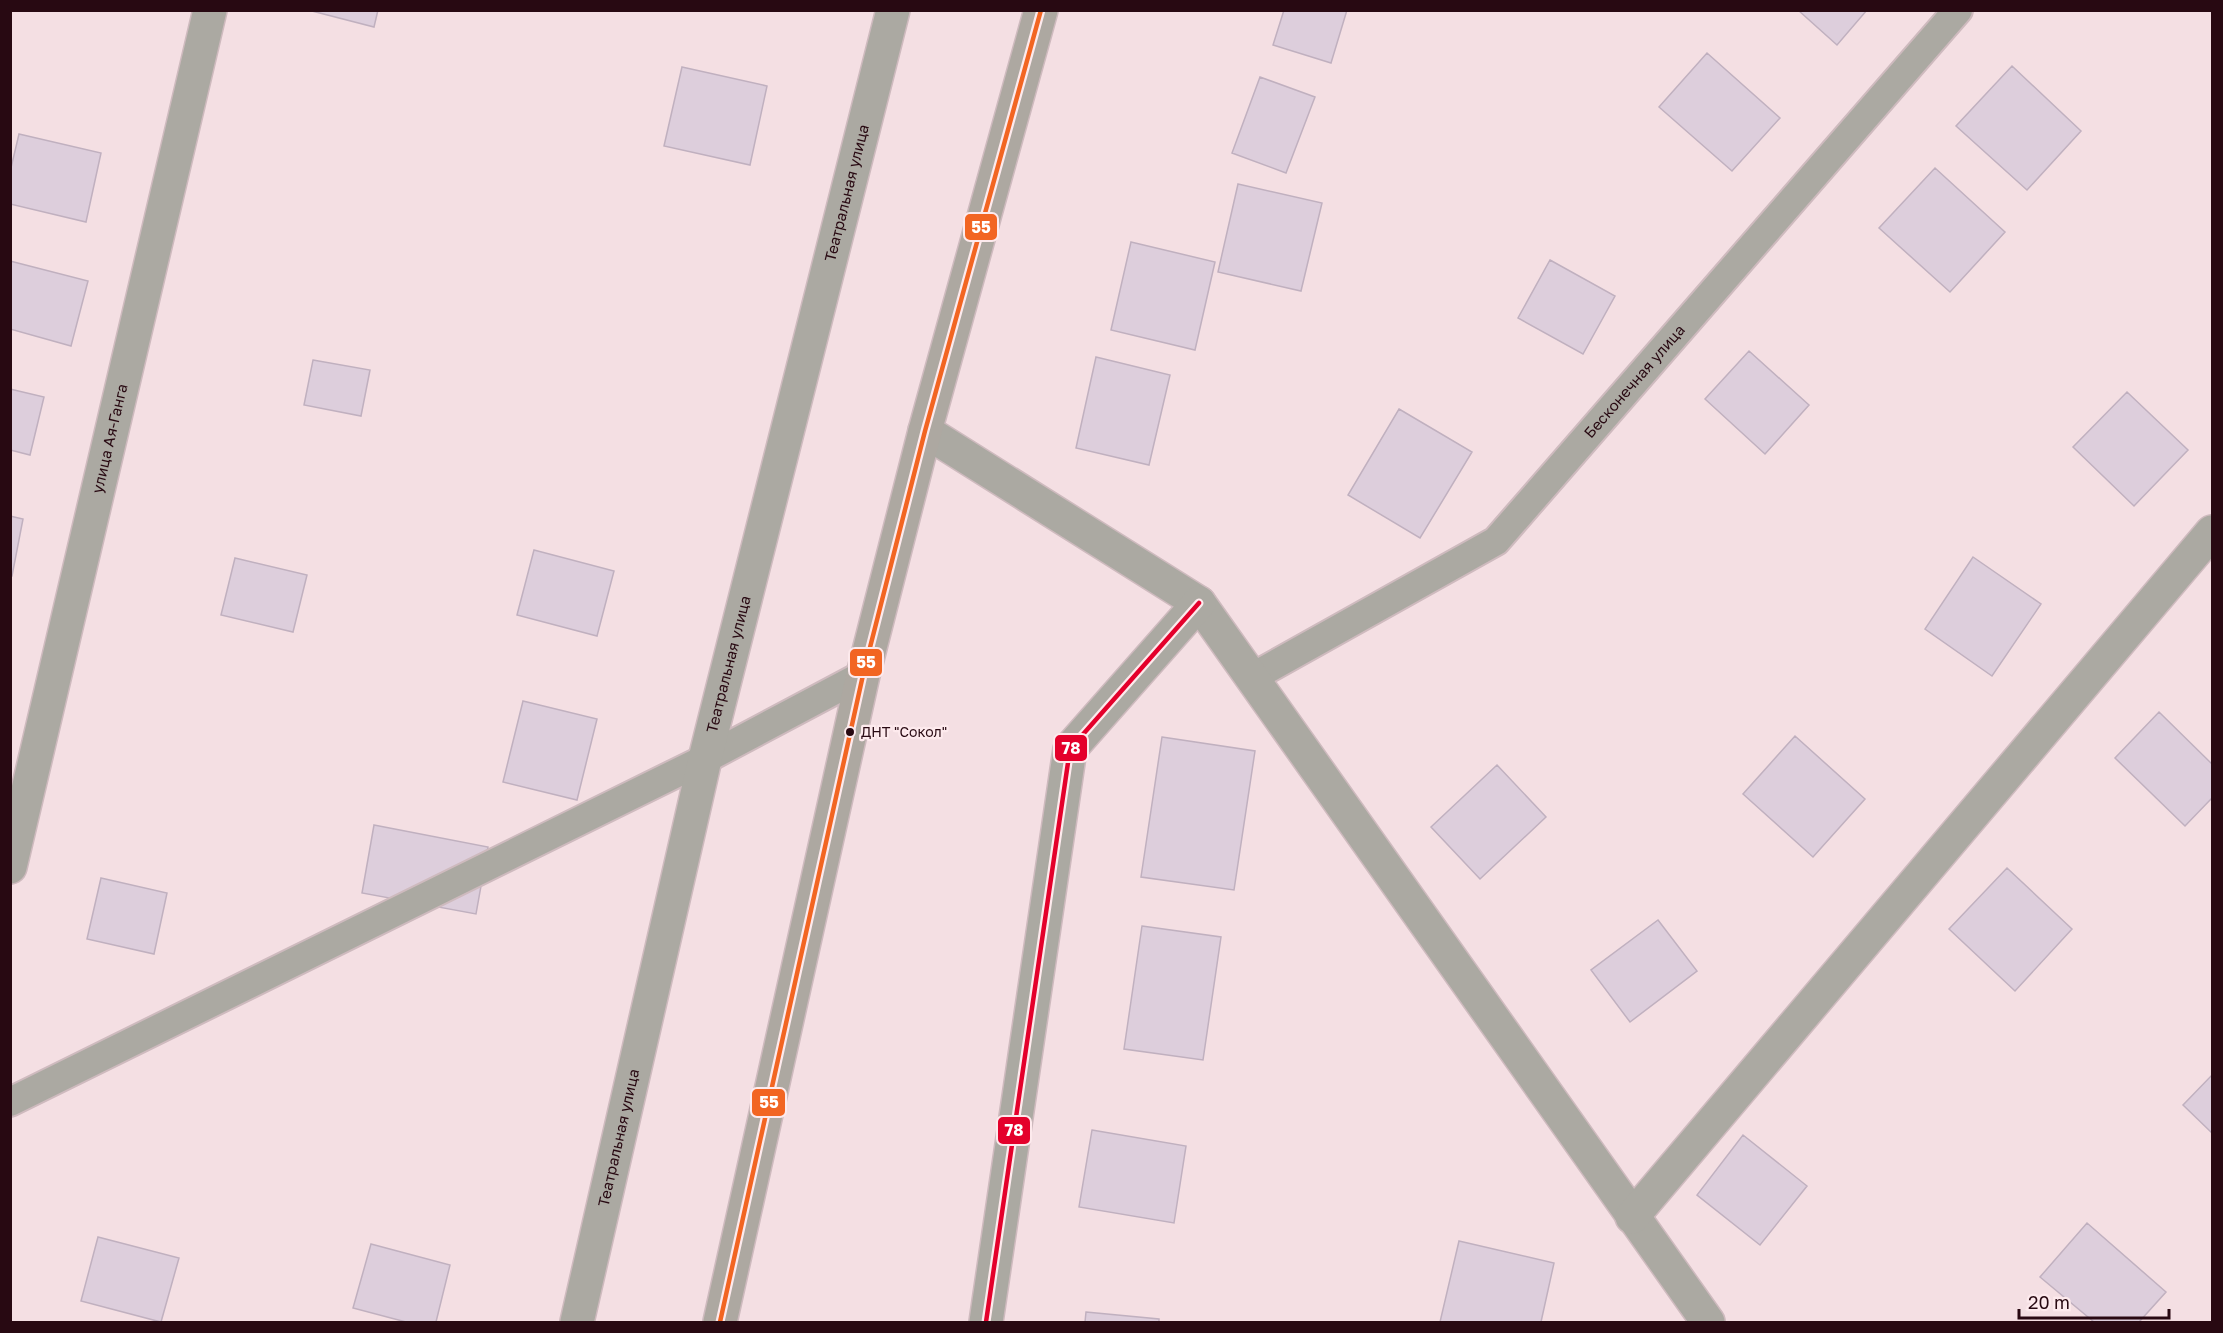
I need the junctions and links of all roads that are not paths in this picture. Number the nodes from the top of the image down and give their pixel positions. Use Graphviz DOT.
graph roads {
  1 [pos="210,10"];
  2 [pos="893,10"];
  3 [pos="1041,10"];
  4 [pos="1958,10"];
  5 [pos="925,431"];
  6 [pos="2212,532"];
  7 [pos="1199,603"];
  8 [pos="862,675"];
  9 [pos="1251,678"];
  10 [pos="705,759"];
  11 [pos="10,867"];
  12 [pos="10,1102"];
  13 [pos="1632,1217"];
  14 [pos="577,1323"];
  15 [pos="720,1323"];
  16 [pos="986,1323"];
  17 [pos="1708,1323"];
  1 -- 11 [label="street, улица Ая-Ганга"];
  2 -- 10 [label="street, Театральная улица"];
  3 -- 5 [label="street"];
  4 -- 9 [label="lane, Бесконечная улица"];
  5 -- 7 [label="street"];
  5 -- 8 [label="street"];
  6 -- 13 [label="street"];
  7 -- 9 [label="street"];
  7 -- 16 [label="street"];
  8 -- 10 [label="lane"];
  8 -- 15 [label="street"];
  9 -- 13 [label="street"];
  10 -- 12 [label="lane"];
  10 -- 14 [label="street, Театральная улица"];
  13 -- 17 [label="street"];
}
